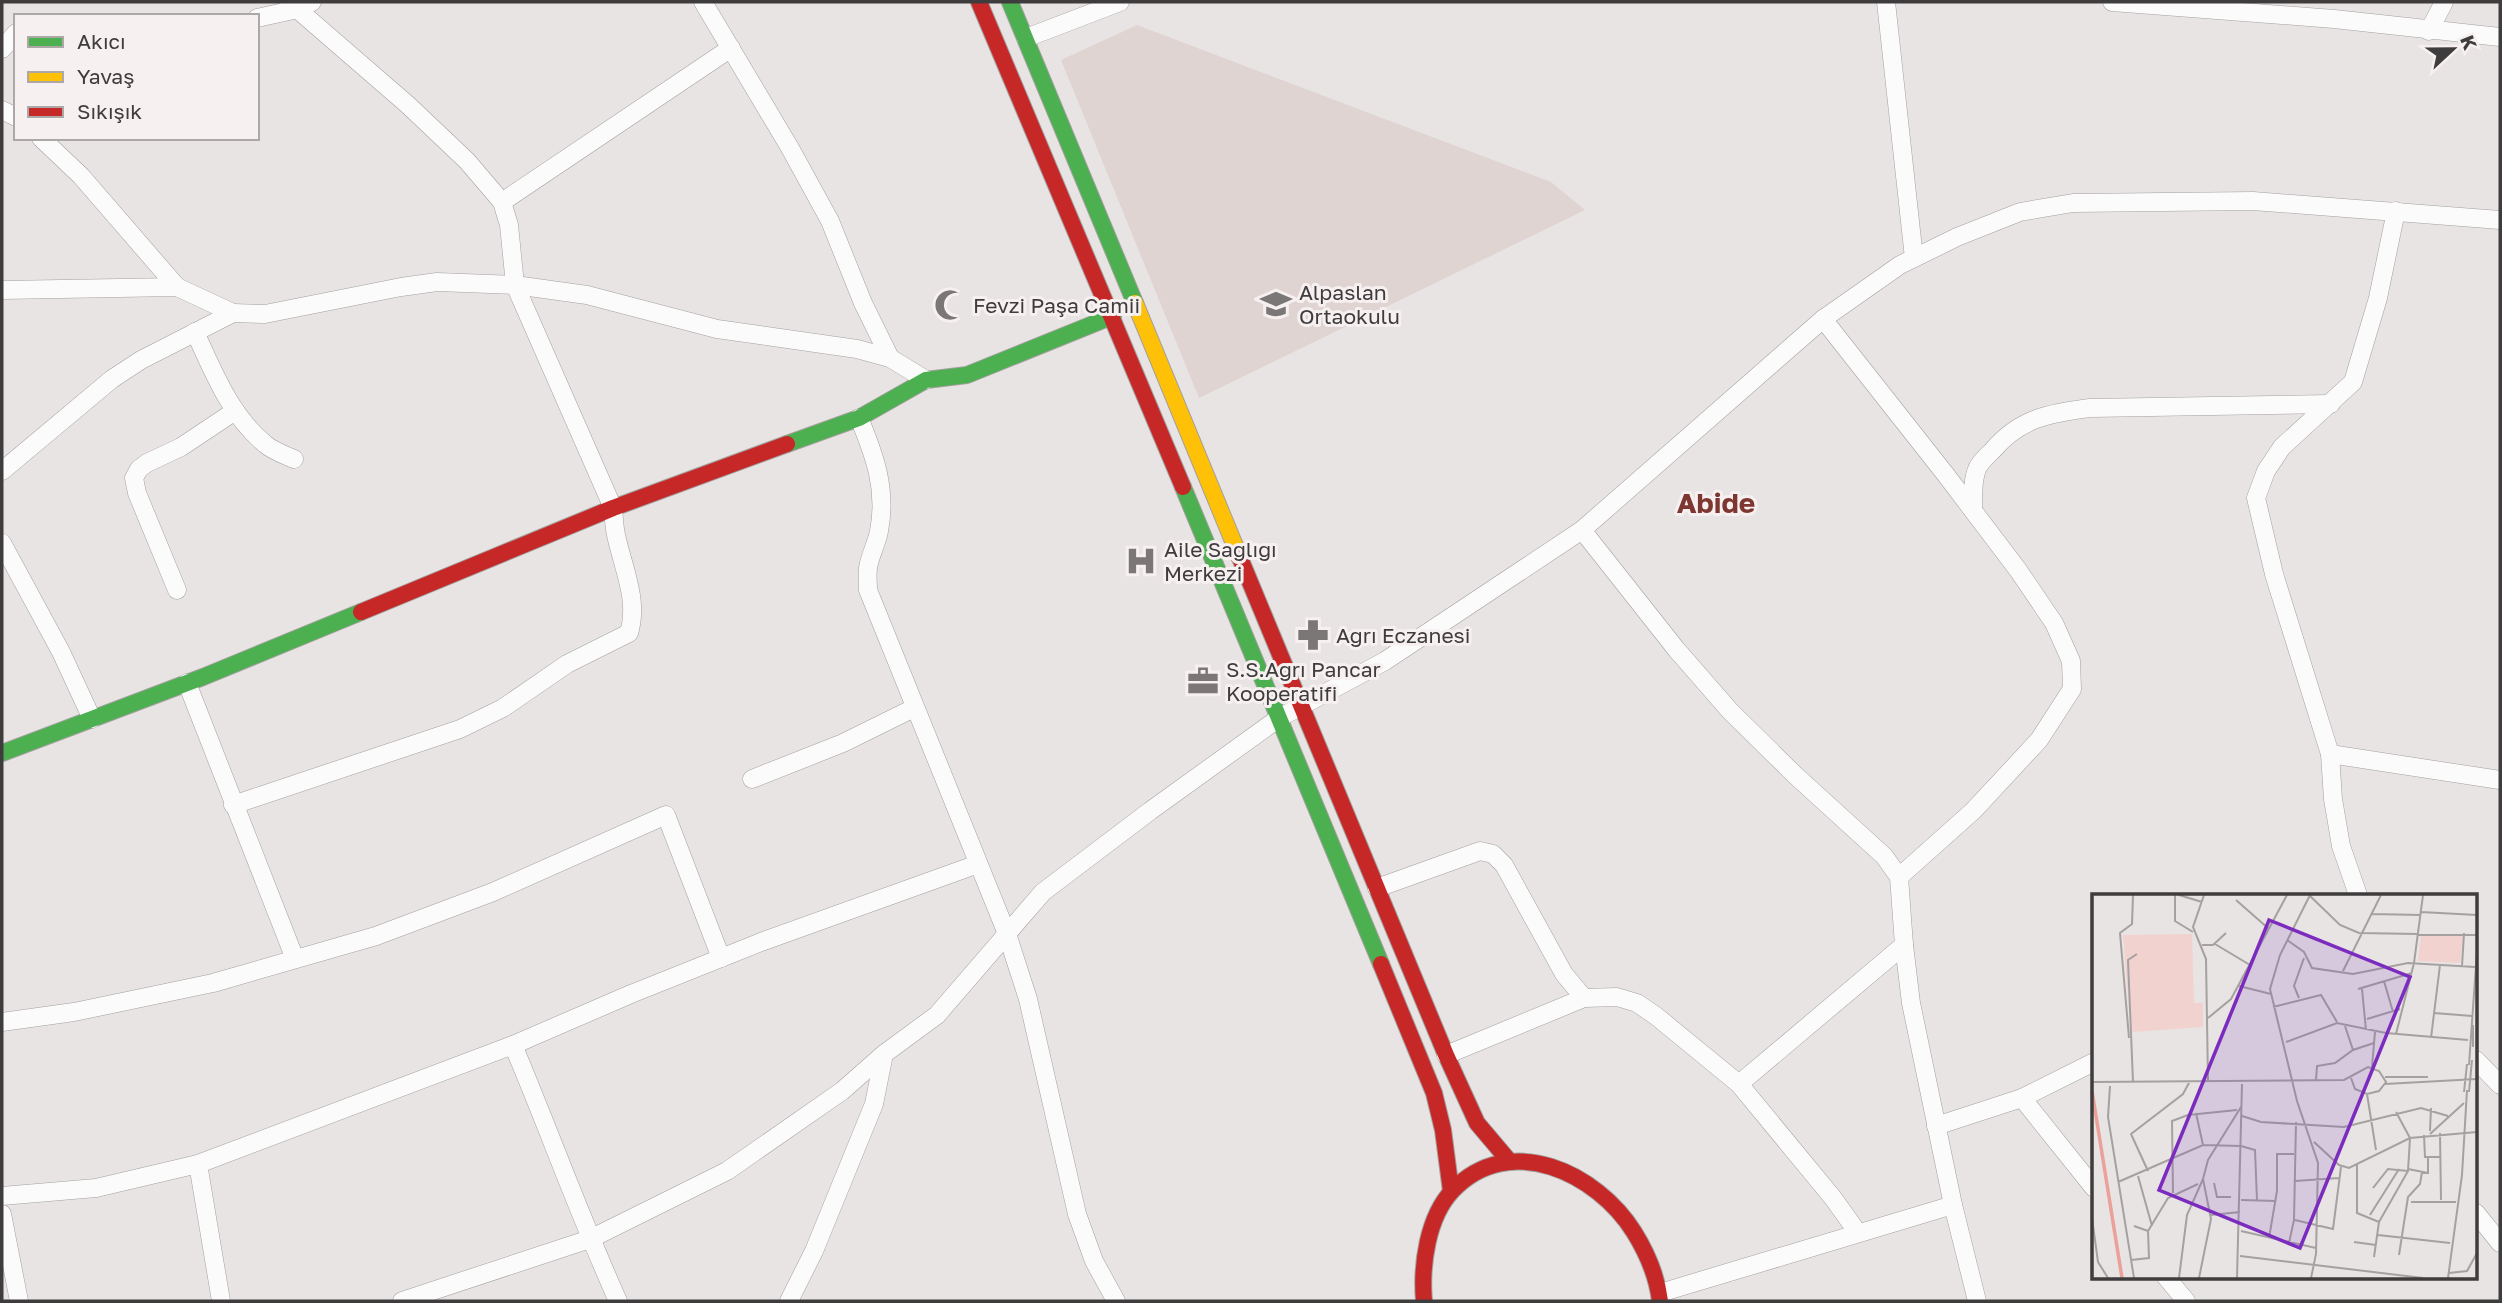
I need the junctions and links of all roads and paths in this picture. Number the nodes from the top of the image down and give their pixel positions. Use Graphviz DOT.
graph roads {
  1 [pos="703,2"];
  2 [pos="979,2"];
  3 [pos="1010,2"];
  4 [pos="1120,2"];
  5 [pos="1886,2"];
  6 [pos="2112,2"];
  7 [pos="2444,2"];
  8 [pos="299,4"];
  9 [pos="2335,10"];
  10 [pos="259,17"];
  11 [pos="2429,31"];
  12 [pos="14,35"];
  13 [pos="2500,37"];
  14 [pos="1026,38"];
  15 [pos="731,48"];
  16 [pos="2,49"];
  17 [pos="43,140"];
  18 [pos="502,202"];
  19 [pos="2396,211"];
  20 [pos="2500,220"];
  21 [pos="1914,258"];
  22 [pos="515,285"];
  23 [pos="177,287"];
  24 [pos="2,290"];
  25 [pos="233,313"];
  26 [pos="1113,316"];
  27 [pos="1823,319"];
  28 [pos="195,332"];
  29 [pos="890,358"];
  30 [pos="926,380"];
  31 [pos="2331,404"];
  32 [pos="235,411"];
  33 [pos="859,418"];
  34 [pos="294,459"];
  35 [pos="2,471"];
  36 [pos="613,508"];
  37 [pos="1973,510"];
  38 [pos="1582,530"];
  39 [pos="2,543"];
  40 [pos="177,590"];
  41 [pos="187,683"];
  42 [pos="1301,706"];
  43 [pos="914,708"];
  44 [pos="1279,718"];
  45 [pos="92,719"];
  46 [pos="2,753"];
  47 [pos="2330,754"];
  48 [pos="752,779"];
  49 [pos="2500,780"];
  50 [pos="233,805"];
  51 [pos="978,864"];
  52 [pos="1899,877"];
  53 [pos="1377,888"];
  54 [pos="2358,894"];
  55 [pos="1007,934"];
  56 [pos="1904,945"];
  57 [pos="721,958"];
  58 [pos="295,960"];
  59 [pos="1584,998"];
  60 [pos="2,1022"];
  61 [pos="513,1045"];
  62 [pos="884,1054"];
  63 [pos="1446,1055"];
  64 [pos="2478,1062"];
  65 [pos="2092,1063"];
  66 [pos="1739,1084"];
  67 [pos="2500,1085"];
  68 [pos="2022,1098"];
  69 [pos="1936,1126"];
  70 [pos="1510,1162"];
  71 [pos="198,1164"];
  72 [pos="2092,1186"];
  73 [pos="1451,1191"];
  74 [pos="2,1196"];
  75 [pos="1953,1205"];
  76 [pos="2,1214"];
  77 [pos="2478,1216"];
  78 [pos="1858,1233"];
  79 [pos="590,1239"];
  80 [pos="2500,1243"];
  81 [pos="2169,1278"];
  82 [pos="1660,1297"];
  83 [pos="19,1301"];
  84 [pos="220,1301"];
  85 [pos="402,1301"];
  86 [pos="618,1301"];
  87 [pos="789,1301"];
  88 [pos="1116,1301"];
  89 [pos="1424,1301"];
  90 [pos="1977,1301"];
  91 [pos="2186,1301"];
  1 -- 15 [label="street"];
  2 -- 26 [label="main road"];
  3 -- 14 [label="main road"];
  4 -- 14 [label="street"];
  5 -- 21 [label="street"];
  6 -- 9 [label="street"];
  7 -- 11 [label="street"];
  8 -- 10 [label="street"];
  8 -- 18 [label="street"];
  9 -- 11 [label="street"];
  11 -- 13 [label="street"];
  12 -- 16 [label="street"];
  14 -- 42 [label="main road"];
  15 -- 18 [label="street"];
  15 -- 29 [label="street"];
  17 -- 23 [label="street"];
  18 -- 22 [label="street"];
  19 -- 20 [label="street"];
  19 -- 21 [label="street"];
  19 -- 31 [label="street"];
  21 -- 27 [label="street"];
  22 -- 25 [label="street"];
  22 -- 29 [label="street"];
  22 -- 36 [label="street"];
  23 -- 24 [label="street"];
  23 -- 25 [label="street"];
  25 -- 28 [label="street"];
  26 -- 30 [label="main road"];
  26 -- 44 [label="main road"];
  27 -- 37 [label="street"];
  27 -- 38 [label="street"];
  28 -- 32 [label="street"];
  28 -- 35 [label="street"];
  29 -- 30 [label="street"];
  30 -- 33 [label="main road"];
  31 -- 37 [label="street"];
  31 -- 47 [label="street"];
  32 -- 34 [label="street"];
  32 -- 40 [label="street"];
  33 -- 36 [label="main road"];
  33 -- 43 [label="street"];
  36 -- 41 [label="main road"];
  36 -- 50 [label="street"];
  37 -- 52 [label="street"];
  38 -- 42 [label="street"];
  38 -- 52 [label="street"];
  39 -- 45 [label="street"];
  41 -- 45 [label="main road"];
  41 -- 50 [label="street"];
  42 -- 44 [label="street"];
  42 -- 53 [label="main road"];
  43 -- 48 [label="street"];
  43 -- 51 [label="street"];
  44 -- 55 [label="street"];
  44 -- 73 [label="main road"];
  45 -- 46 [label="main road"];
  47 -- 49 [label="street"];
  47 -- 54 [label="street"];
  50 -- 58 [label="street"];
  51 -- 55 [label="street"];
  51 -- 57 [label="street"];
  52 -- 56 [label="street"];
  53 -- 59 [label="street"];
  53 -- 63 [label="main road"];
  55 -- 62 [label="street"];
  55 -- 88 [label="street"];
  56 -- 66 [label="street"];
  56 -- 69 [label="street"];
  57 -- 58 [label="street"];
  57 -- 61 [label="street"];
  58 -- 60 [label="street"];
  59 -- 63 [label="street"];
  59 -- 66 [label="street"];
  61 -- 71 [label="street"];
  61 -- 79 [label="street"];
  62 -- 79 [label="street"];
  62 -- 87 [label="street"];
  63 -- 70 [label="main road"];
  64 -- 67 [label="street"];
  65 -- 68 [label="street"];
  66 -- 78 [label="street"];
  68 -- 69 [label="street"];
  68 -- 72 [label="street"];
  69 -- 75 [label="street"];
  70 -- 73 [label="main road"];
  70 -- 82 [label="main road"];
  71 -- 74 [label="street"];
  71 -- 84 [label="street"];
  73 -- 89 [label="main road"];
  75 -- 78 [label="street"];
  75 -- 90 [label="street"];
  76 -- 83 [label="street"];
  77 -- 80 [label="street"];
  78 -- 82 [label="street"];
  79 -- 85 [label="street"];
  79 -- 86 [label="street"];
  81 -- 91 [label="street"];
}
